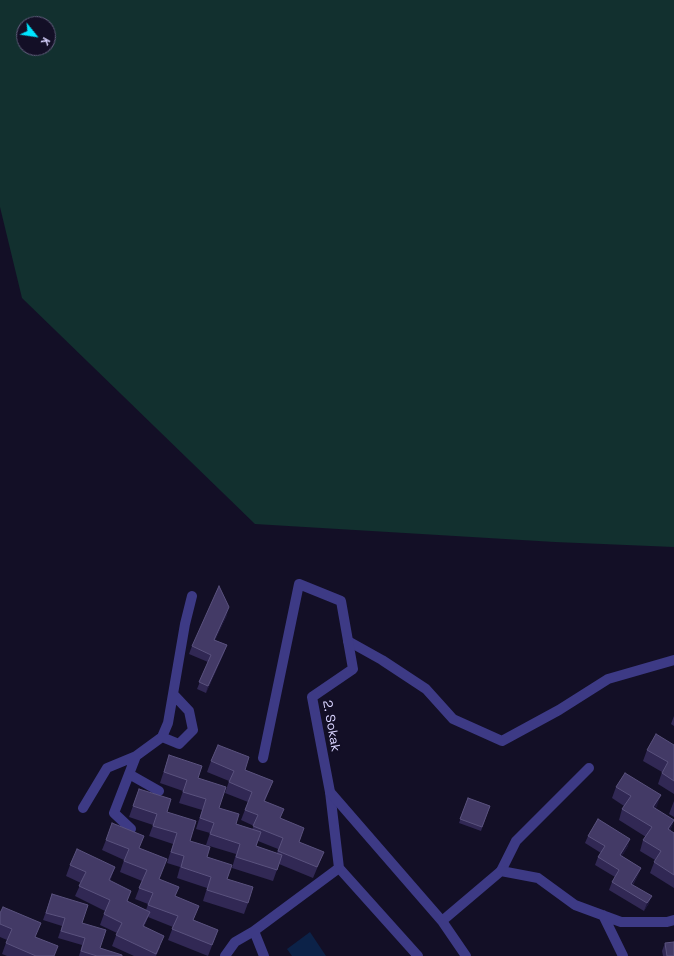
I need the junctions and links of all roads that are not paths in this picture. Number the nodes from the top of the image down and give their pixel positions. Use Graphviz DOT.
graph roads {
  1 [pos="192,596"];
  2 [pos="348,641"];
  3 [pos="674,660"];
  4 [pos="173,694"];
  5 [pos="162,737"];
  6 [pos="136,756"];
  7 [pos="263,758"];
  8 [pos="589,768"];
  9 [pos="129,774"];
  10 [pos="159,791"];
  11 [pos="330,792"];
  12 [pos="83,808"];
  13 [pos="131,829"];
  14 [pos="339,868"];
  15 [pos="501,871"];
  16 [pos="603,916"];
  17 [pos="674,920"];
  18 [pos="442,922"];
  19 [pos="254,931"];
  20 [pos="225,956"];
  21 [pos="264,956"];
  22 [pos="418,956"];
  23 [pos="466,956"];
  24 [pos="623,956"];
  1 -- 4 [label="street"];
  2 -- 3 [label="street"];
  2 -- 7 [label="street, 2. Sokak"];
  2 -- 11 [label="street, 2. Sokak"];
  4 -- 5 [label="street"];
  4 -- 5 [label="street"];
  5 -- 6 [label="street"];
  6 -- 9 [label="street"];
  6 -- 12 [label="street"];
  8 -- 15 [label="street"];
  9 -- 10 [label="street"];
  9 -- 13 [label="street"];
  11 -- 14 [label="street"];
  11 -- 18 [label="street"];
  14 -- 19 [label="street"];
  14 -- 22 [label="street"];
  15 -- 16 [label="street"];
  15 -- 18 [label="street"];
  16 -- 17 [label="street"];
  16 -- 24 [label="street"];
  18 -- 23 [label="street"];
  19 -- 20 [label="street"];
  19 -- 21 [label="street"];
}
